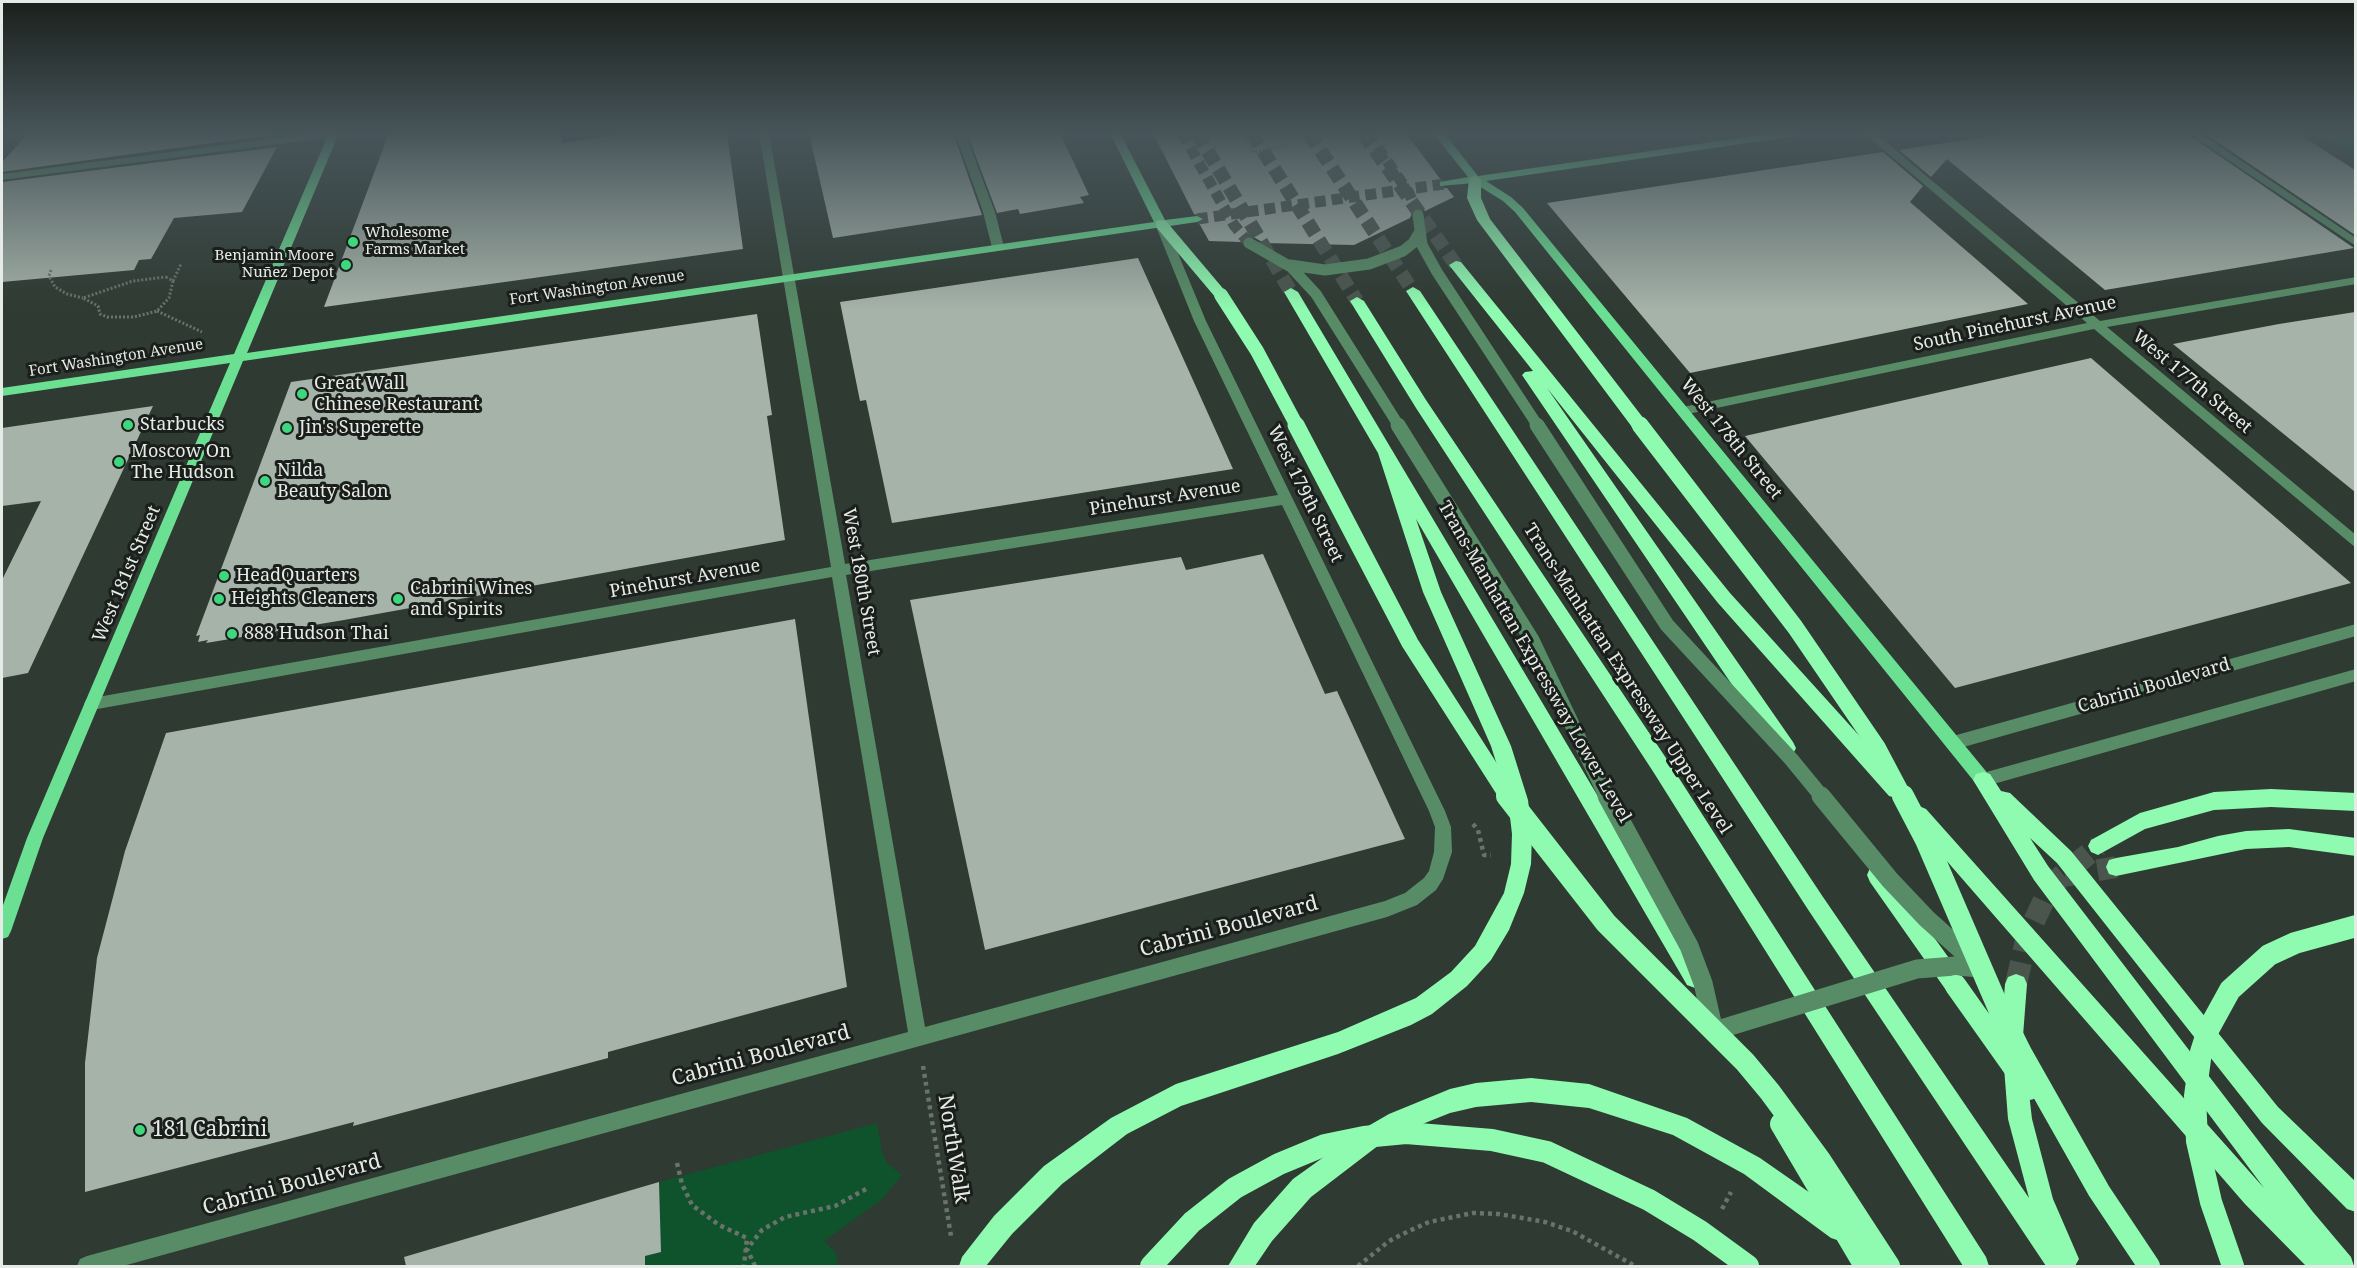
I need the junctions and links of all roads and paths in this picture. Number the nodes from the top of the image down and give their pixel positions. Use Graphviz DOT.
graph roads {
  1 [pos="309,192"];
  2 [pos="774,192"];
  3 [pos="982,192"];
  4 [pos="1145,192"];
  5 [pos="1474,192"];
  6 [pos="1496,192"];
  7 [pos="1939,192"];
  8 [pos="2280,192"];
  9 [pos="1418,214"];
  10 [pos="1197,219"];
  11 [pos="1161,224"];
  12 [pos="1419,233"];
  13 [pos="1249,243"];
  14 [pos="2355,243"];
  15 [pos="998,247"];
  16 [pos="1281,261"];
  17 [pos="181,264"];
  18 [pos="51,270"];
  19 [pos="789,277"];
  20 [pos="2355,280"];
  21 [pos="173,281"];
  22 [pos="1413,291"];
  23 [pos="1291,292"];
  24 [pos="83,297"];
  25 [pos="1357,301"];
  26 [pos="157,311"];
  27 [pos="2096,325"];
  28 [pos="202,332"];
  29 [pos="241,355"];
  30 [pos="2,392"];
  31 [pos="1683,411"];
  32 [pos="1385,451"];
  33 [pos="1286,499"];
  34 [pos="2355,543"];
  35 [pos="839,571"];
  36 [pos="2355,630"];
  37 [pos="2355,675"];
  38 [pos="92,704"];
  39 [pos="1953,743"];
  40 [pos="1983,780"];
  41 [pos="2355,802"];
  42 [pos="2098,846"];
  43 [pos="2355,847"];
  44 [pos="2116,867"];
  45 [pos="1437,874"];
  46 [pos="2355,926"];
  47 [pos="2,931"];
  48 [pos="1981,968"];
  49 [pos="2016,984"];
  50 [pos="1714,1031"];
  51 [pos="918,1038"];
  52 [pos="677,1163"];
  53 [pos="866,1189"];
  54 [pos="2355,1200"];
  55 [pos="952,1244"];
  56 [pos="747,1249"];
  57 [pos="87,1266"];
  58 [pos="744,1266"];
  59 [pos="755,1266"];
  60 [pos="971,1266"];
  61 [pos="1151,1266"];
  62 [pos="1240,1266"];
  63 [pos="1358,1266"];
  64 [pos="1635,1266"];
  65 [pos="1748,1266"];
  66 [pos="1865,1266"];
  67 [pos="1884,1266"];
  68 [pos="1889,1266"];
  69 [pos="1977,1266"];
  70 [pos="2060,1266"];
  71 [pos="2069,1266"];
  72 [pos="2149,1266"];
  73 [pos="2156,1266"];
  74 [pos="2233,1266"];
  75 [pos="2324,1266"];
  76 [pos="2342,1266"];
  1 -- 29 [label="main road, West 181st Street"];
  2 -- 19 [label="street, West 180th Street"];
  3 -- 15 [label="street"];
  4 -- 11 [label="main road, West 179th Street"];
  5 -- 48 [label="highway, bridge"];
  6 -- 31 [label="main road, West 178th Street"];
  7 -- 27 [label="street, West 177th Street"];
  8 -- 14 [label="street"];
  9 -- 12 [label="street, bridge"];
  10 -- 11 [label="main road, Fort Washington Avenue"];
  11 -- 15 [label="main road, Fort Washington Avenue"];
  11 -- 33 [label="street, West 179th Street"];
  11 -- 50 [label="highway, bridge"];
  12 -- 16 [label="street, bridge"];
  12 -- 48 [label="street, bridge"];
  13 -- 16 [label="street, bridge"];
  15 -- 19 [label="main road, Fort Washington Avenue"];
  16 -- 50 [label="street, bridge"];
  17 -- 21 [label="path"];
  18 -- 24 [label="path"];
  19 -- 29 [label="main road, Fort Washington Avenue"];
  19 -- 35 [label="street, West 180th Street"];
  20 -- 27 [label="street, South Pinehurst Avenue"];
  21 -- 24 [label="path"];
  21 -- 26 [label="path"];
  22 -- 70 [label="highway, Trans-Manhattan Expressway Upper Level"];
  23 -- 32 [label="highway, Trans-Manhattan Expressway Lower Level"];
  24 -- 26 [label="path"];
  25 -- 69 [label="highway, Trans-Manhattan Expressway Upper Level"];
  26 -- 28 [label="path"];
  27 -- 31 [label="street, South Pinehurst Avenue"];
  27 -- 34 [label="street, West 177th Street"];
  29 -- 30 [label="main road, Fort Washington Avenue"];
  29 -- 38 [label="main road, West 181st Street"];
  31 -- 39 [label="main road, West 178th Street"];
  32 -- 60 [label="highway"];
  32 -- 66 [label="highway, Trans-Manhattan Expressway Lower Level, bridge"];
  33 -- 35 [label="street, Pinehurst Avenue"];
  33 -- 45 [label="street, West 179th Street"];
  35 -- 38 [label="street, Pinehurst Avenue"];
  35 -- 51 [label="street, West 180th Street"];
  36 -- 39 [label="street, Cabrini Boulevard"];
  37 -- 40 [label="street"];
  38 -- 47 [label="main road, West 181st Street"];
  39 -- 40 [label="main road, West 178th Street"];
  40 -- 54 [label="highway"];
  40 -- 76 [label="highway"];
  41 -- 42 [label="highway"];
  43 -- 44 [label="highway"];
  45 -- 51 [label="street, Cabrini Boulevard"];
  46 -- 74 [label="highway, bridge"];
  48 -- 50 [label="street, bridge"];
  48 -- 72 [label="highway, bridge"];
  49 -- 71 [label="highway"];
  50 -- 68 [label="highway, bridge"];
  51 -- 55 [label="path, NorthWalk"];
  51 -- 57 [label="street, Cabrini Boulevard"];
  52 -- 56 [label="path"];
  53 -- 56 [label="path"];
  56 -- 58 [label="path"];
  56 -- 59 [label="path"];
  61 -- 65 [label="highway, bridge"];
  62 -- 67 [label="highway"];
  63 -- 64 [label="path"];
  73 -- 75 [label="highway, bridge"];
}
